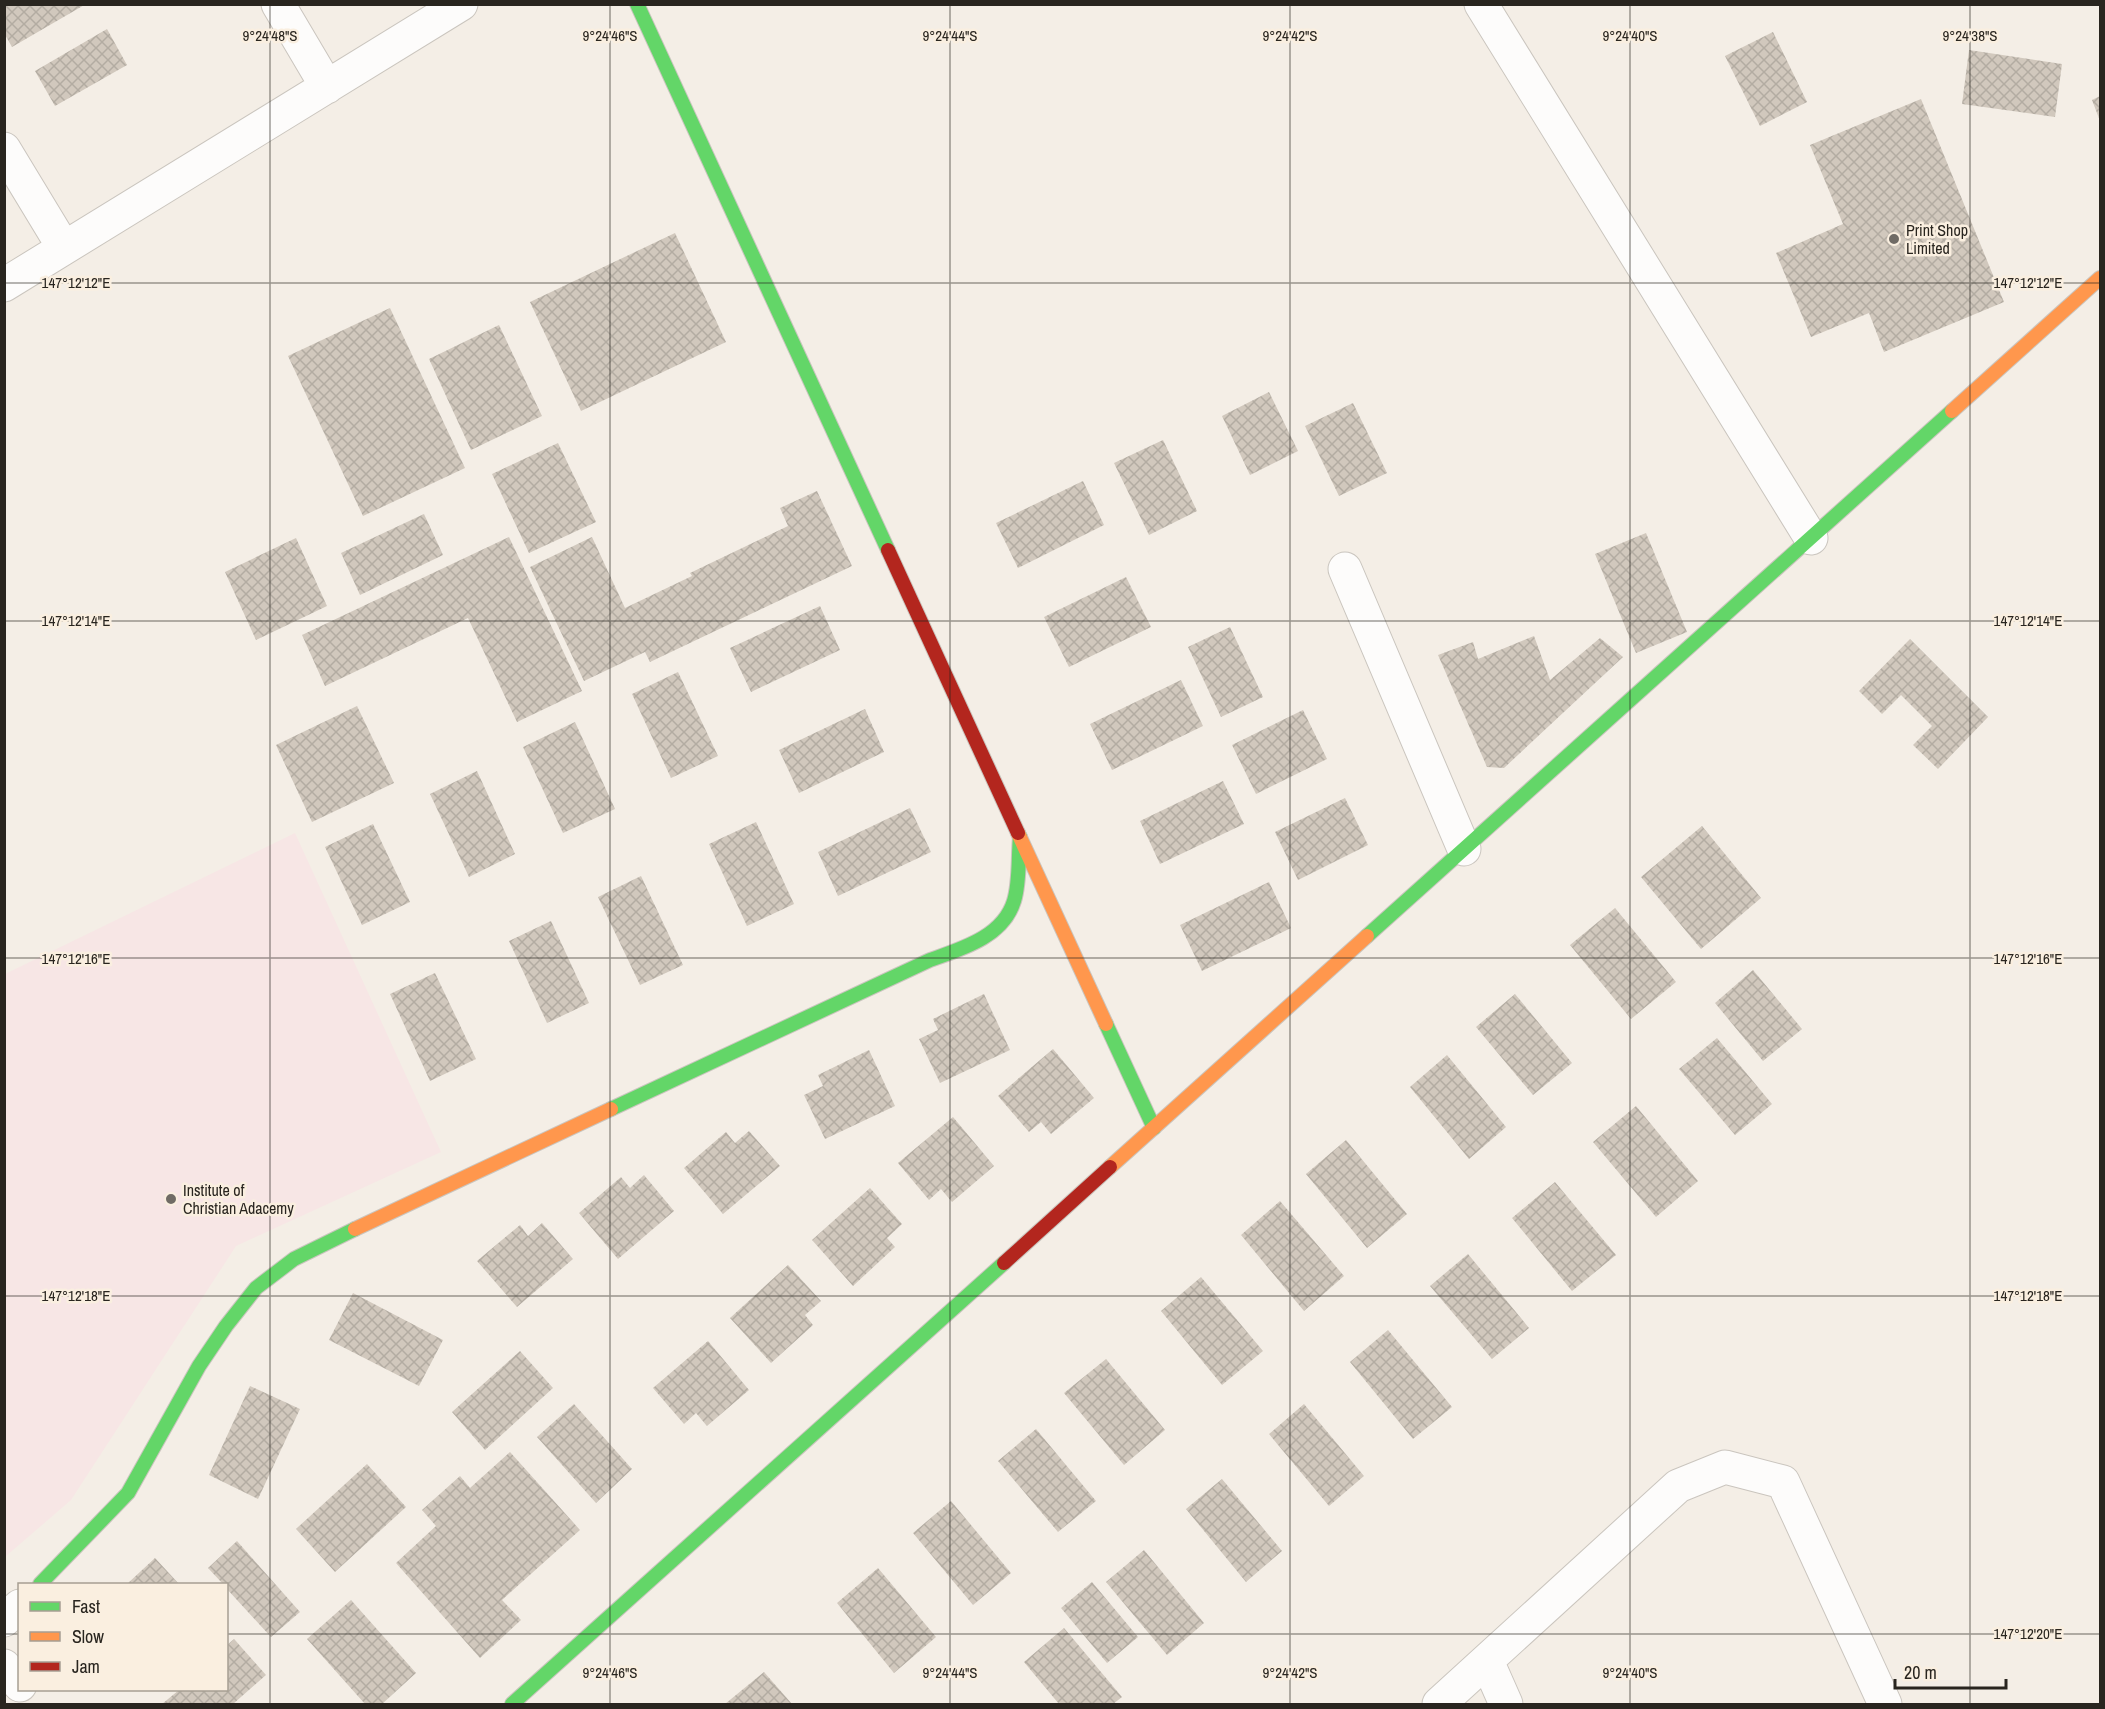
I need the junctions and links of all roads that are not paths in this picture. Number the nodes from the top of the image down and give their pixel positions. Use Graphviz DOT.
graph roads {
  1 [pos="278,4"];
  2 [pos="461,4"];
  3 [pos="637,4"];
  4 [pos="1481,4"];
  5 [pos="327,87"];
  6 [pos="4,149"];
  7 [pos="64,248"];
  8 [pos="2100,278"];
  9 [pos="4,285"];
  10 [pos="1811,538"];
  11 [pos="1345,569"];
  12 [pos="1020,837"];
  13 [pos="1464,849"];
  14 [pos="1154,1128"];
  15 [pos="41,1583"];
  16 [pos="18,1608"];
  17 [pos="4,1620"];
  18 [pos="1487,1660"];
  19 [pos="4,1666"];
  20 [pos="18,1683"];
  21 [pos="25,1691"];
  22 [pos="35,1704"];
  23 [pos="512,1704"];
  24 [pos="1439,1704"];
  25 [pos="1506,1704"];
  26 [pos="1885,1704"];
  1 -- 5 [label="street"];
  2 -- 5 [label="street"];
  3 -- 12 [label="street"];
  4 -- 10 [label="street"];
  5 -- 7 [label="street"];
  6 -- 7 [label="street"];
  7 -- 9 [label="street"];
  8 -- 10 [label="street"];
  10 -- 13 [label="street"];
  11 -- 13 [label="street"];
  12 -- 14 [label="street"];
  12 -- 15 [label="street"];
  13 -- 14 [label="street"];
  14 -- 23 [label="street"];
  16 -- 17 [label="street"];
  18 -- 24 [label="street"];
  18 -- 25 [label="street"];
  18 -- 26 [label="street"];
  19 -- 20 [label="street"];
  21 -- 22 [label="street"];
}
